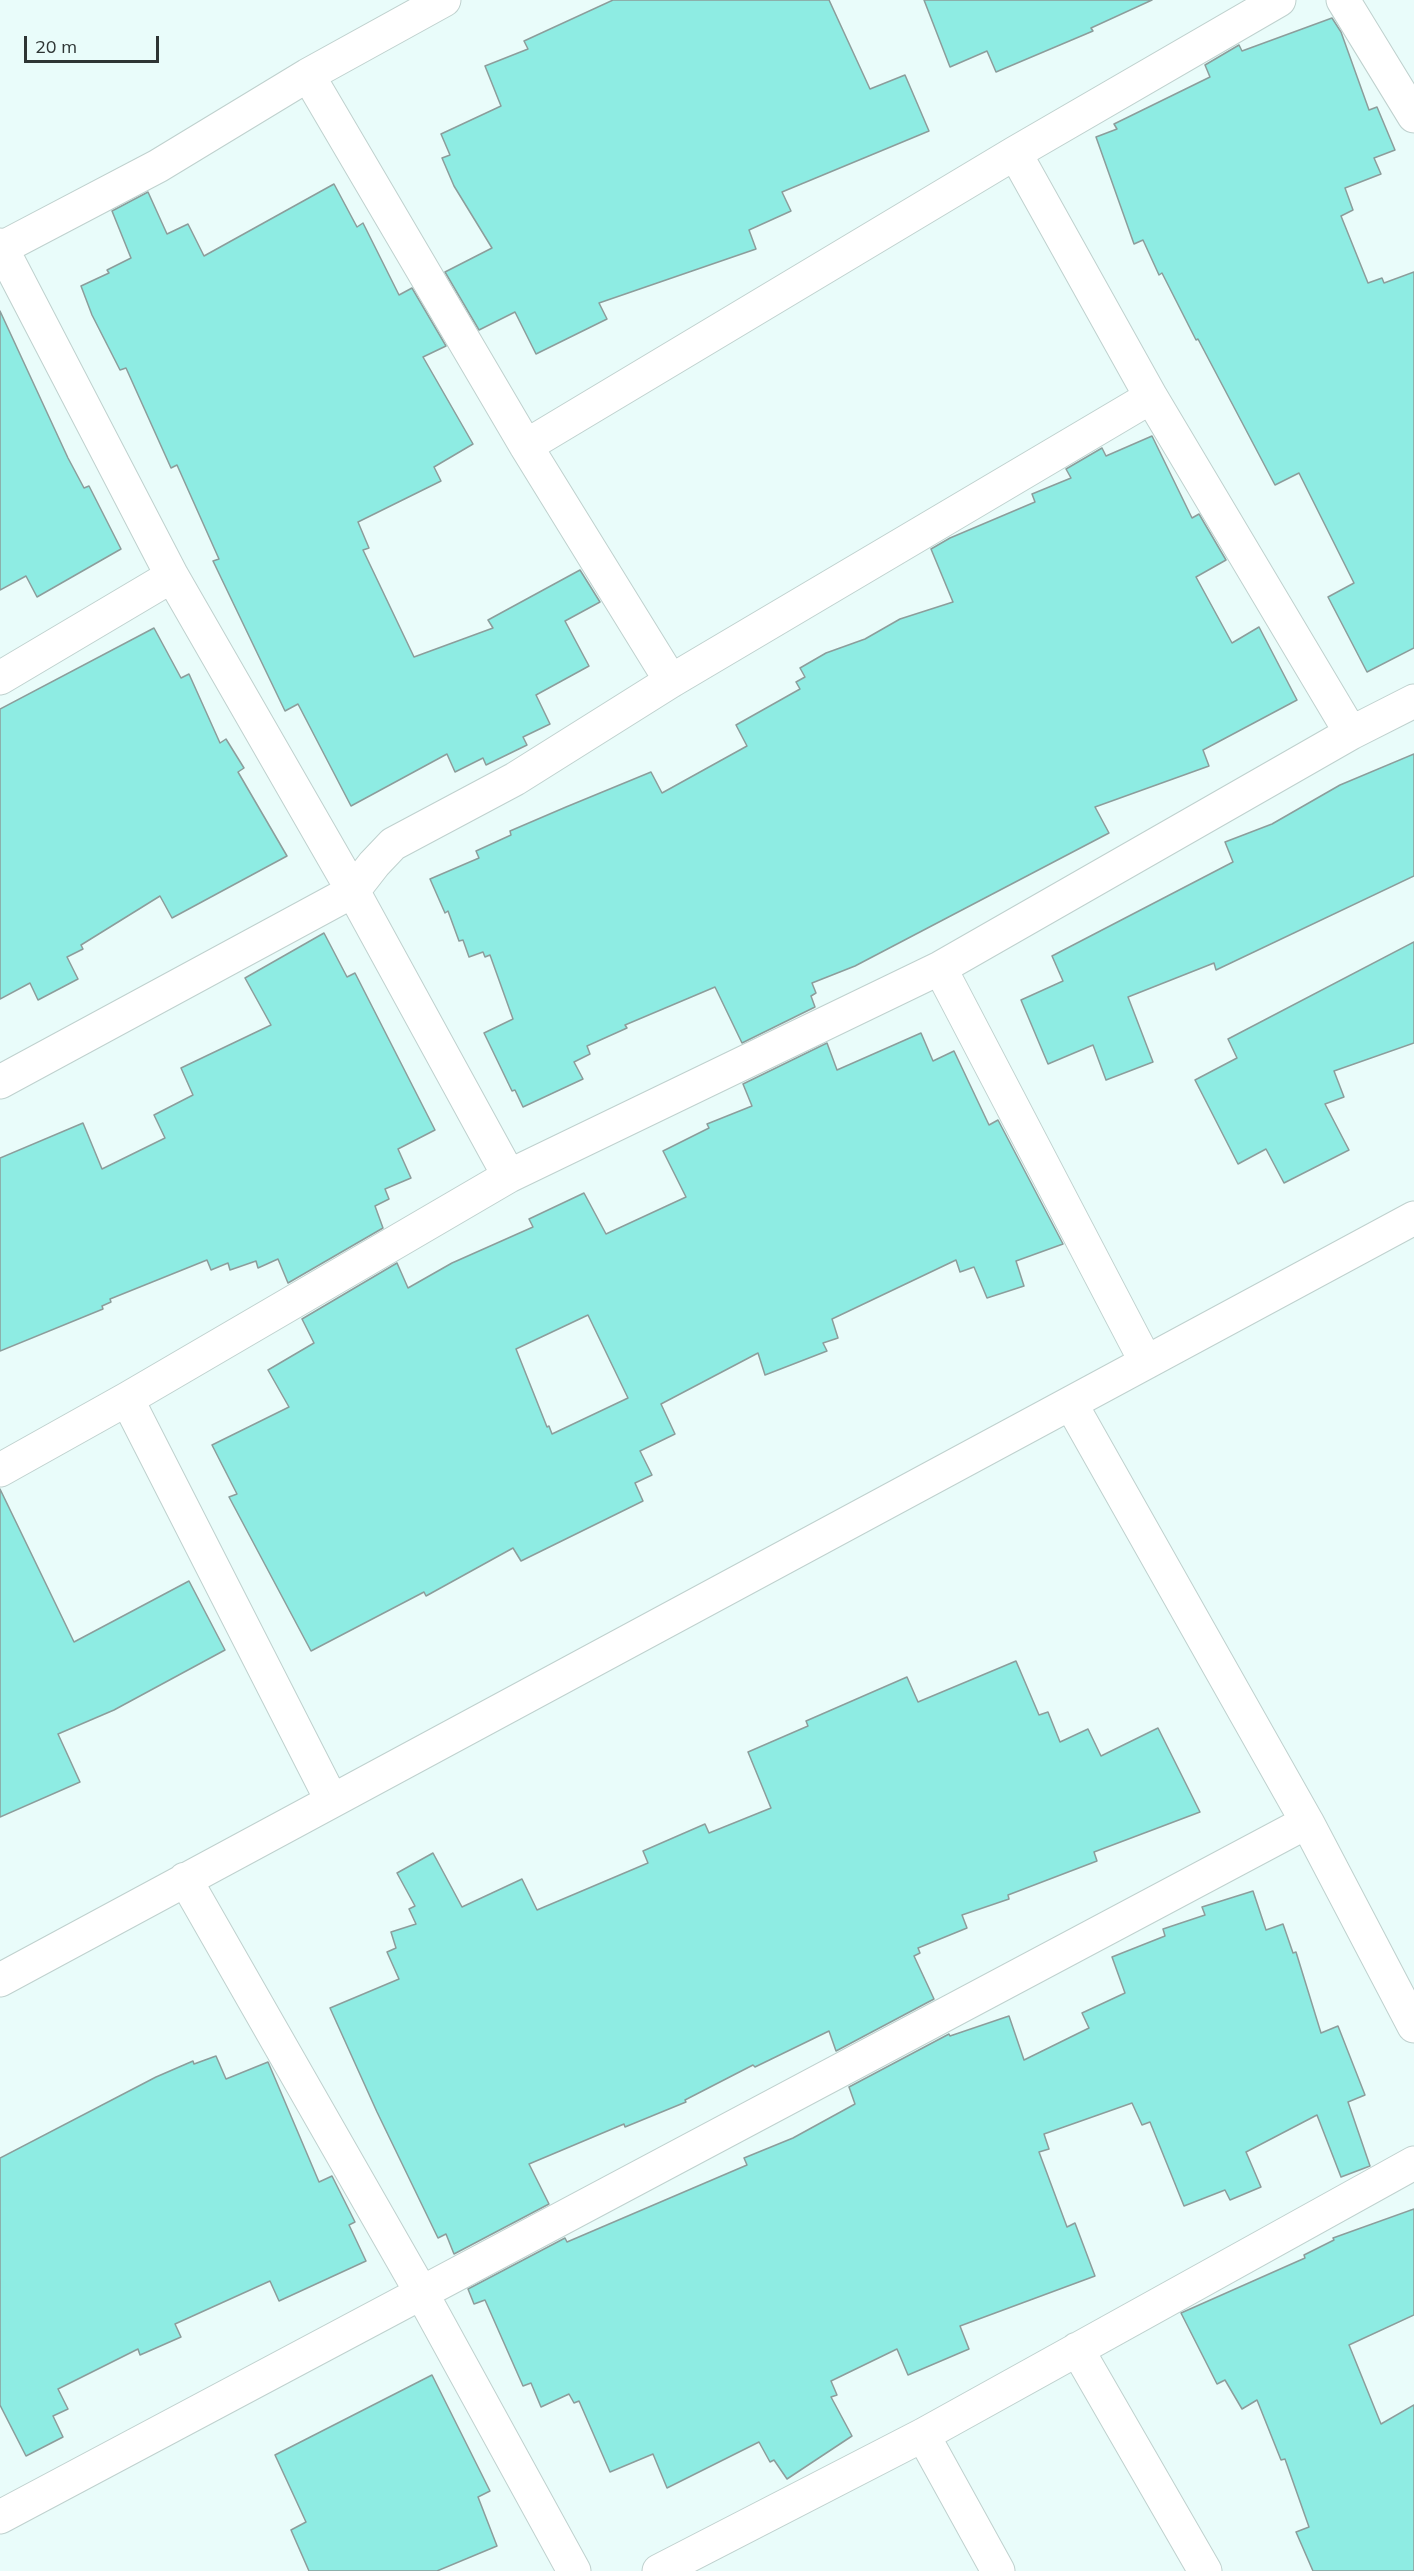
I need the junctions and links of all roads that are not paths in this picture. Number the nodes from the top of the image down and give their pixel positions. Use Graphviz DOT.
graph roads {
  1 [pos="444,0"];
  2 [pos="1279,0"];
  3 [pos="1343,0"];
  4 [pos="308,75"];
  5 [pos="1414,116"];
  6 [pos="1016,153"];
  7 [pos="1,247"];
  8 [pos="1151,396"];
  9 [pos="526,446"];
  10 [pos="172,576"];
  11 [pos="0,678"];
  12 [pos="671,681"];
  13 [pos="1414,701"];
  14 [pos="1352,733"];
  15 [pos="353,891"];
  16 [pos="940,968"];
  17 [pos="0,1082"];
  18 [pos="509,1176"];
  19 [pos="1414,1218"];
  20 [pos="1146,1362"];
  21 [pos="127,1399"];
  22 [pos="1071,1404"];
  23 [pos="0,1470"];
  24 [pos="332,1801"];
  25 [pos="1307,1822"];
  26 [pos="184,1879"];
  27 [pos="0,1980"];
  28 [pos="1413,2020"];
  29 [pos="1414,2163"];
  30 [pos="421,2292"];
  31 [pos="1077,2349"];
  32 [pos="923,2435"];
  33 [pos="0,2517"];
  34 [pos="574,2571"];
  35 [pos="659,2571"];
  36 [pos="998,2571"];
  37 [pos="1205,2571"];
  1 -- 4 [label="street"];
  2 -- 6 [label="street"];
  3 -- 5 [label="street"];
  4 -- 7 [label="street"];
  4 -- 9 [label="street"];
  6 -- 8 [label="street"];
  6 -- 9 [label="street"];
  7 -- 10 [label="street"];
  8 -- 12 [label="street"];
  8 -- 14 [label="street"];
  9 -- 12 [label="street"];
  10 -- 11 [label="street"];
  10 -- 15 [label="street"];
  12 -- 15 [label="street"];
  13 -- 14 [label="street"];
  14 -- 16 [label="street"];
  15 -- 17 [label="street"];
  15 -- 18 [label="street"];
  16 -- 18 [label="street"];
  16 -- 20 [label="street"];
  18 -- 21 [label="street"];
  19 -- 20 [label="street"];
  20 -- 22 [label="street"];
  21 -- 23 [label="street"];
  21 -- 24 [label="street"];
  22 -- 24 [label="street"];
  22 -- 25 [label="street"];
  24 -- 26 [label="street"];
  25 -- 28 [label="street"];
  25 -- 30 [label="street"];
  26 -- 27 [label="street"];
  26 -- 30 [label="street"];
  29 -- 31 [label="street"];
  30 -- 33 [label="street"];
  30 -- 34 [label="street"];
  31 -- 32 [label="street"];
  31 -- 37 [label="street"];
  32 -- 35 [label="street"];
  32 -- 36 [label="street"];
}
